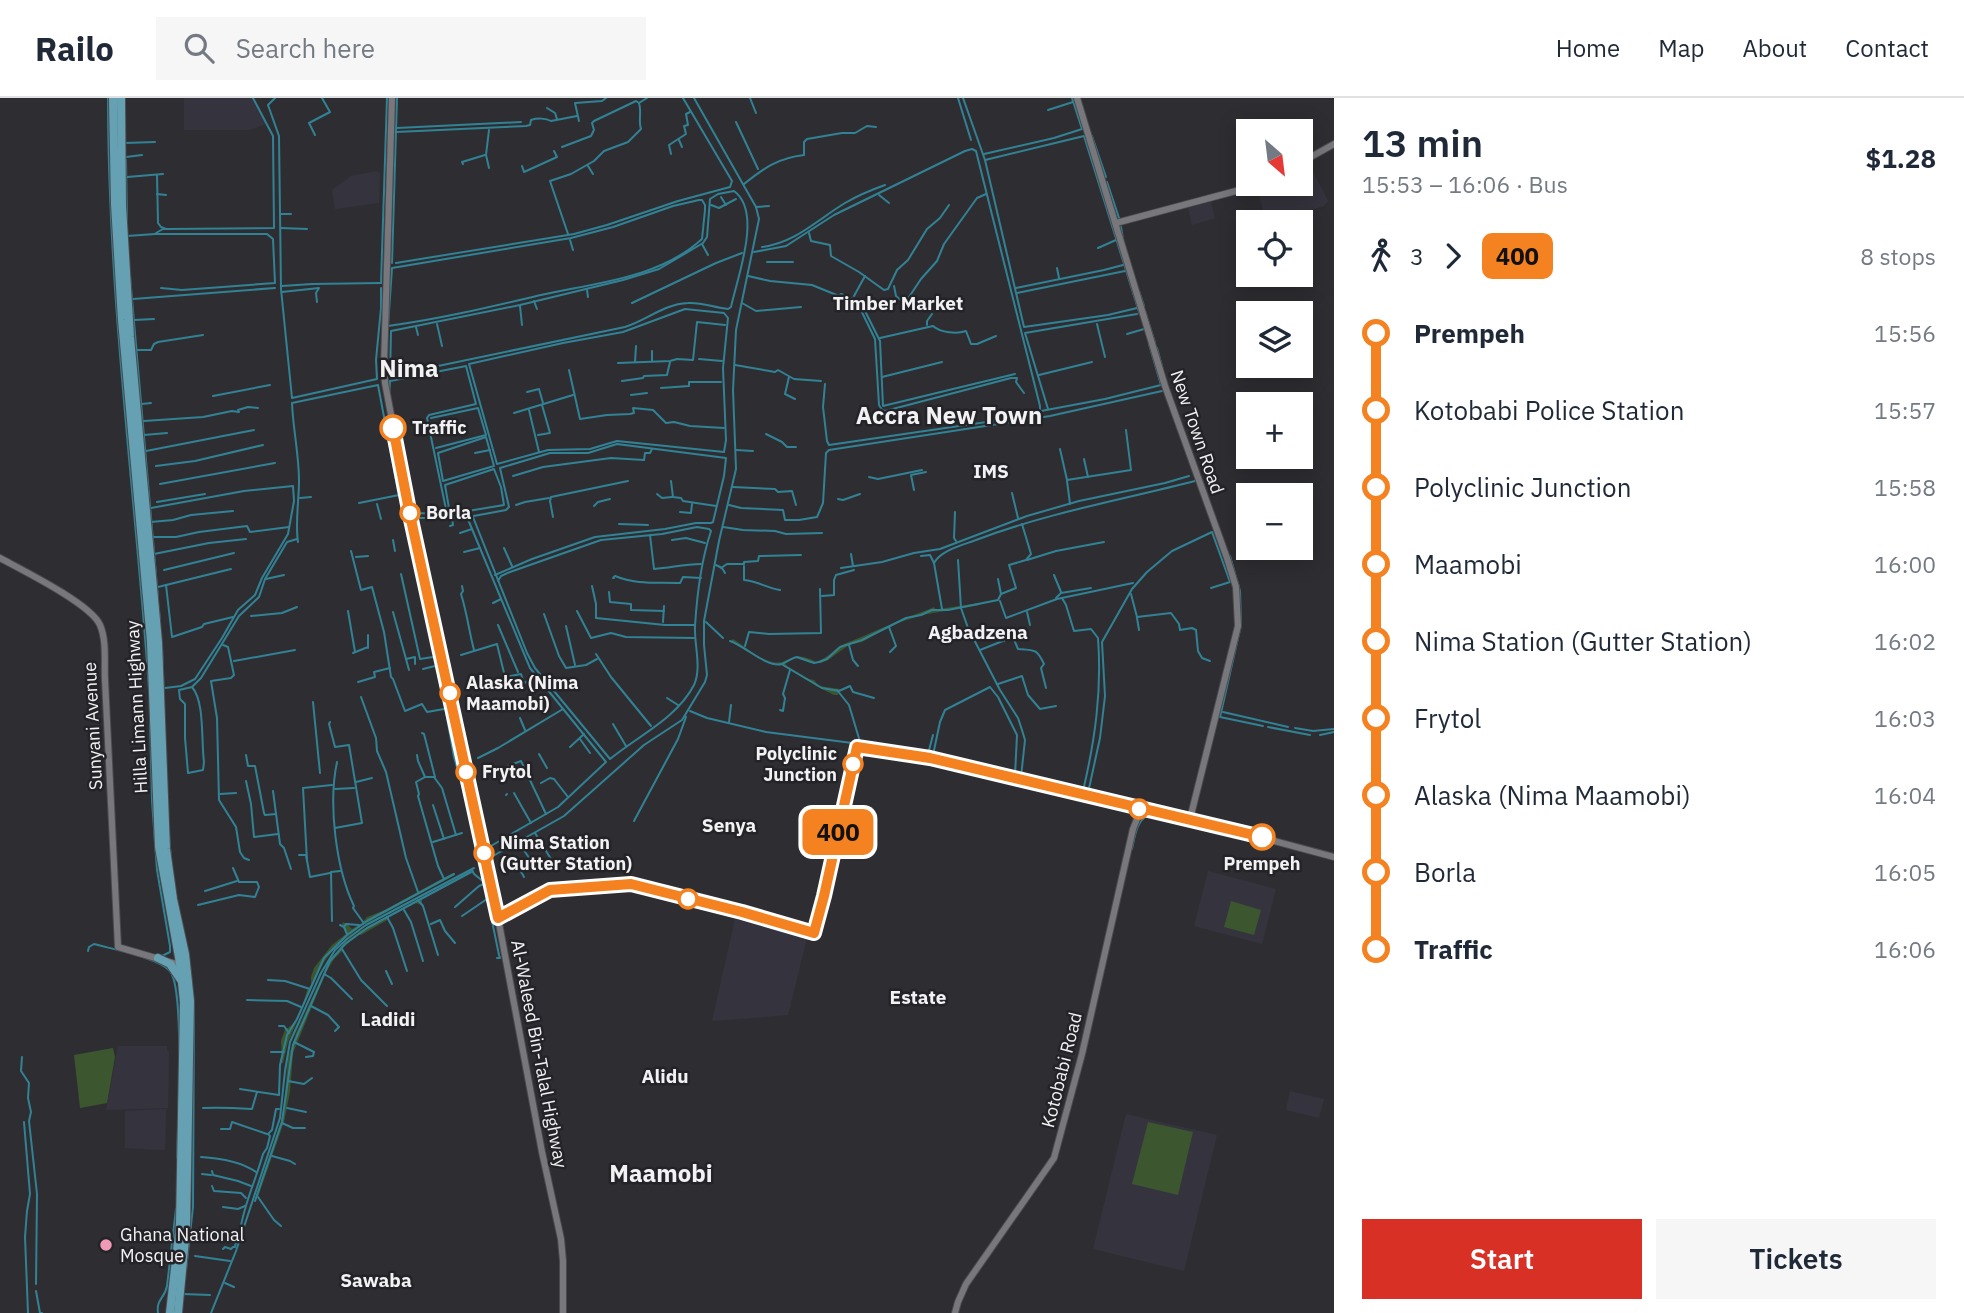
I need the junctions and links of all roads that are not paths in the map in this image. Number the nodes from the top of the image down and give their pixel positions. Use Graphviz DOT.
graph roads {
  1 [pos="113,98"];
  2 [pos="121,98"];
  3 [pos="392,98"];
  4 [pos="1077,98"];
  5 [pos="1334,144"];
  6 [pos="1313,156"];
  7 [pos="1236,191"];
  8 [pos="1116,223"];
  9 [pos="0,558"];
  10 [pos="1190,819"];
  11 [pos="1334,857"];
  12 [pos="176,946"];
  13 [pos="158,958"];
  14 [pos="180,963"];
  15 [pos="187,973"];
  16 [pos="181,981"];
  17 [pos="170,1313"];
  18 [pos="178,1313"];
  19 [pos="564,1313"];
  20 [pos="955,1313"];
  1 -- 12 [label="main road, Hilla Limann Highway"];
  2 -- 15 [label="main road, Hilla Limann Highway"];
  3 -- 19 [label="street, Al-Waleed Bin-Talal Highway"];
  4 -- 8 [label="street, New Town Road"];
  5 -- 6 [label="street"];
  7 -- 8 [label="street"];
  8 -- 10 [label="street, New Town Road"];
  9 -- 13 [label="street, Sunyani Avenue"];
  10 -- 11 [label="street"];
  10 -- 20 [label="street, Kotobabi Road"];
  12 -- 13 [label="main road"];
  12 -- 14 [label="main road, Hilla Limann Highway"];
  13 -- 14 [label="street"];
  13 -- 16 [label="main road"];
  14 -- 15 [label="street"];
  14 -- 16 [label="main road, Hilla Limann Highway"];
  15 -- 18 [label="main road, Hilla Limann Highway"];
  16 -- 17 [label="main road, Hilla Limann Highway"];
}
